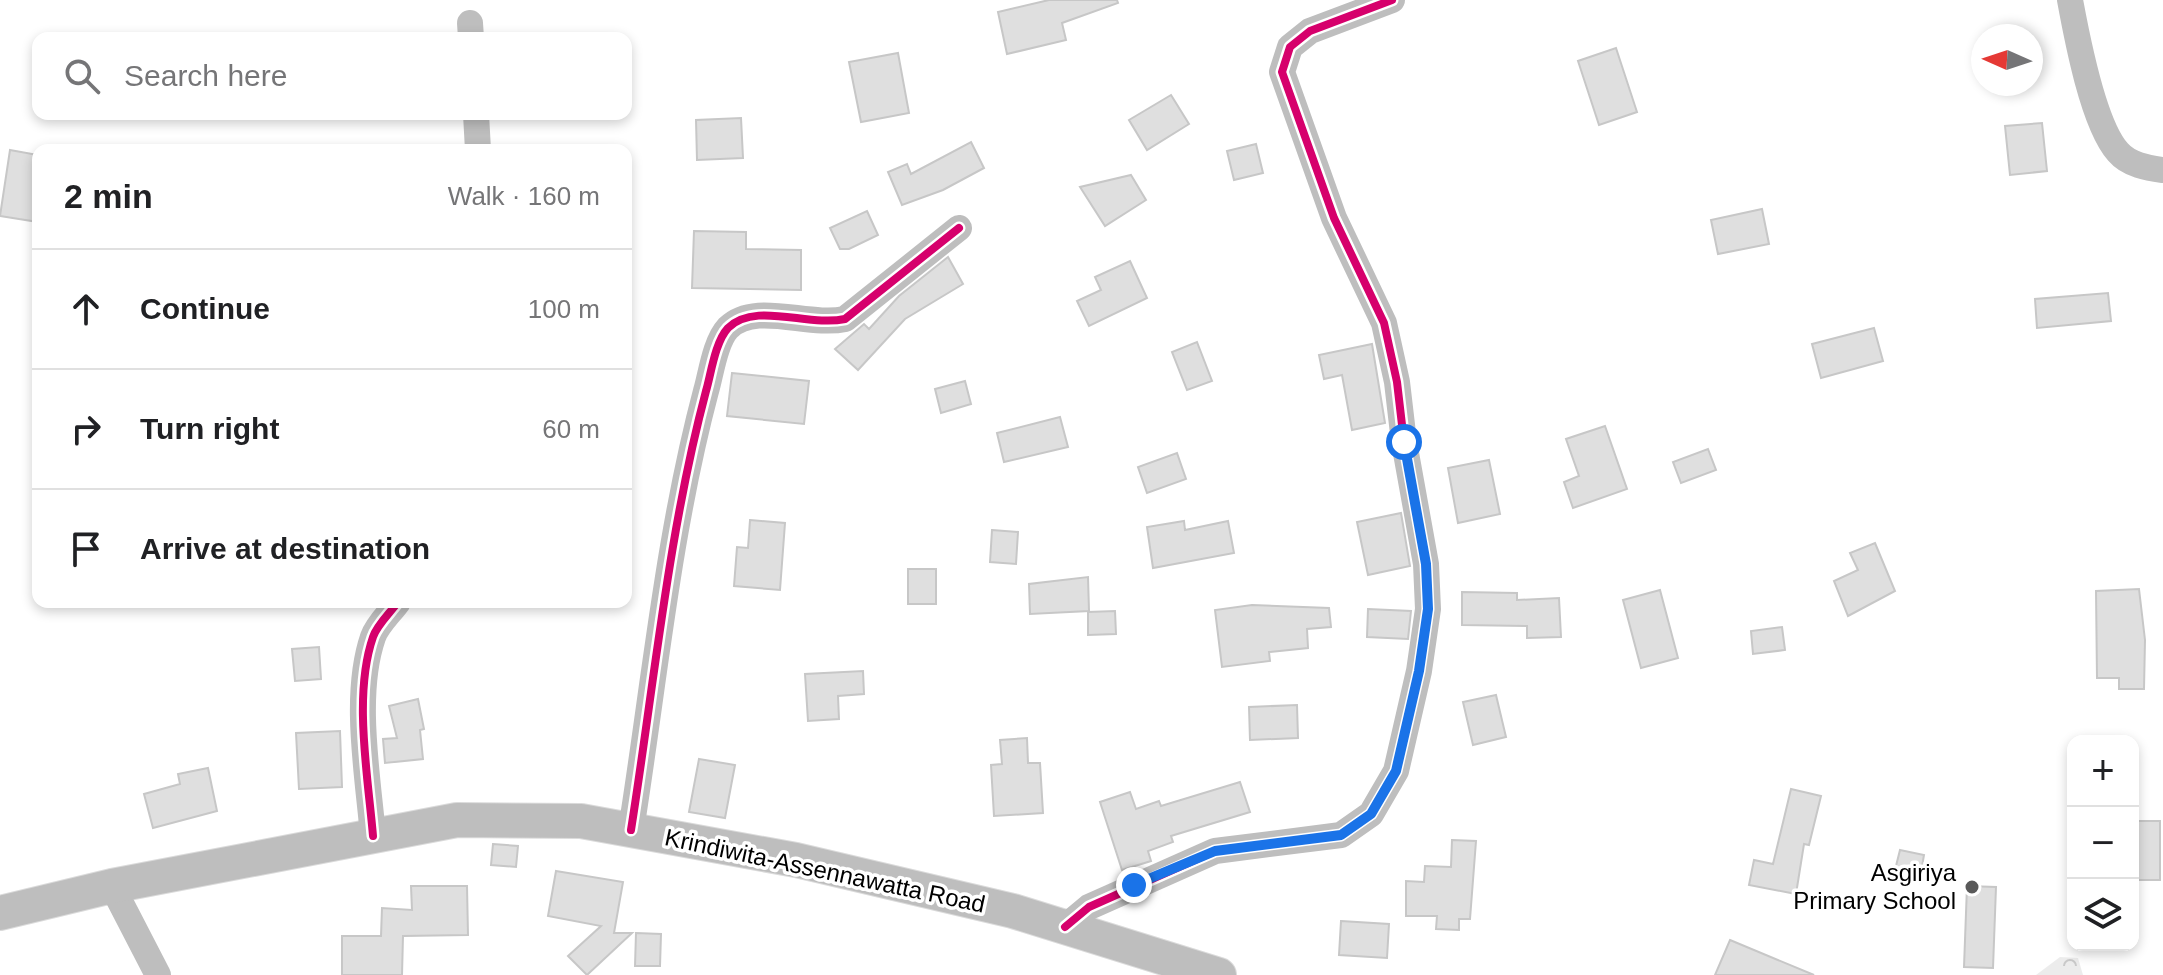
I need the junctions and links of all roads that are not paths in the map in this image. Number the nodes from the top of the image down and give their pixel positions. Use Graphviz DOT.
graph roads {
  1 [pos="1392,0"];
  2 [pos="2070,0"];
  3 [pos="476,120"];
  4 [pos="478,144"];
  5 [pos="2163,170"];
  6 [pos="959,228"];
  7 [pos="393,608"];
  8 [pos="631,830"];
  9 [pos="373,836"];
  10 [pos="112,886"];
  11 [pos="0,913"];
  12 [pos="1065,927"];
  13 [pos="158,975"];
  14 [pos="1219,975"];
  1 -- 12 [label="street"];
  2 -- 5 [label="street"];
  3 -- 4 [label="street"];
  6 -- 8 [label="street"];
  7 -- 9 [label="street"];
  8 -- 9 [label="main road, Krindiwita-Assennawatta Road"];
  8 -- 12 [label="main road, Krindiwita-Assennawatta Road"];
  9 -- 10 [label="main road, Krindiwita-Assennawatta Road"];
  10 -- 11 [label="main road, Krindiwita-Assennawatta Road"];
  10 -- 13 [label="street"];
  12 -- 14 [label="main road, Krindiwita-Assennawatta Road"];
}
